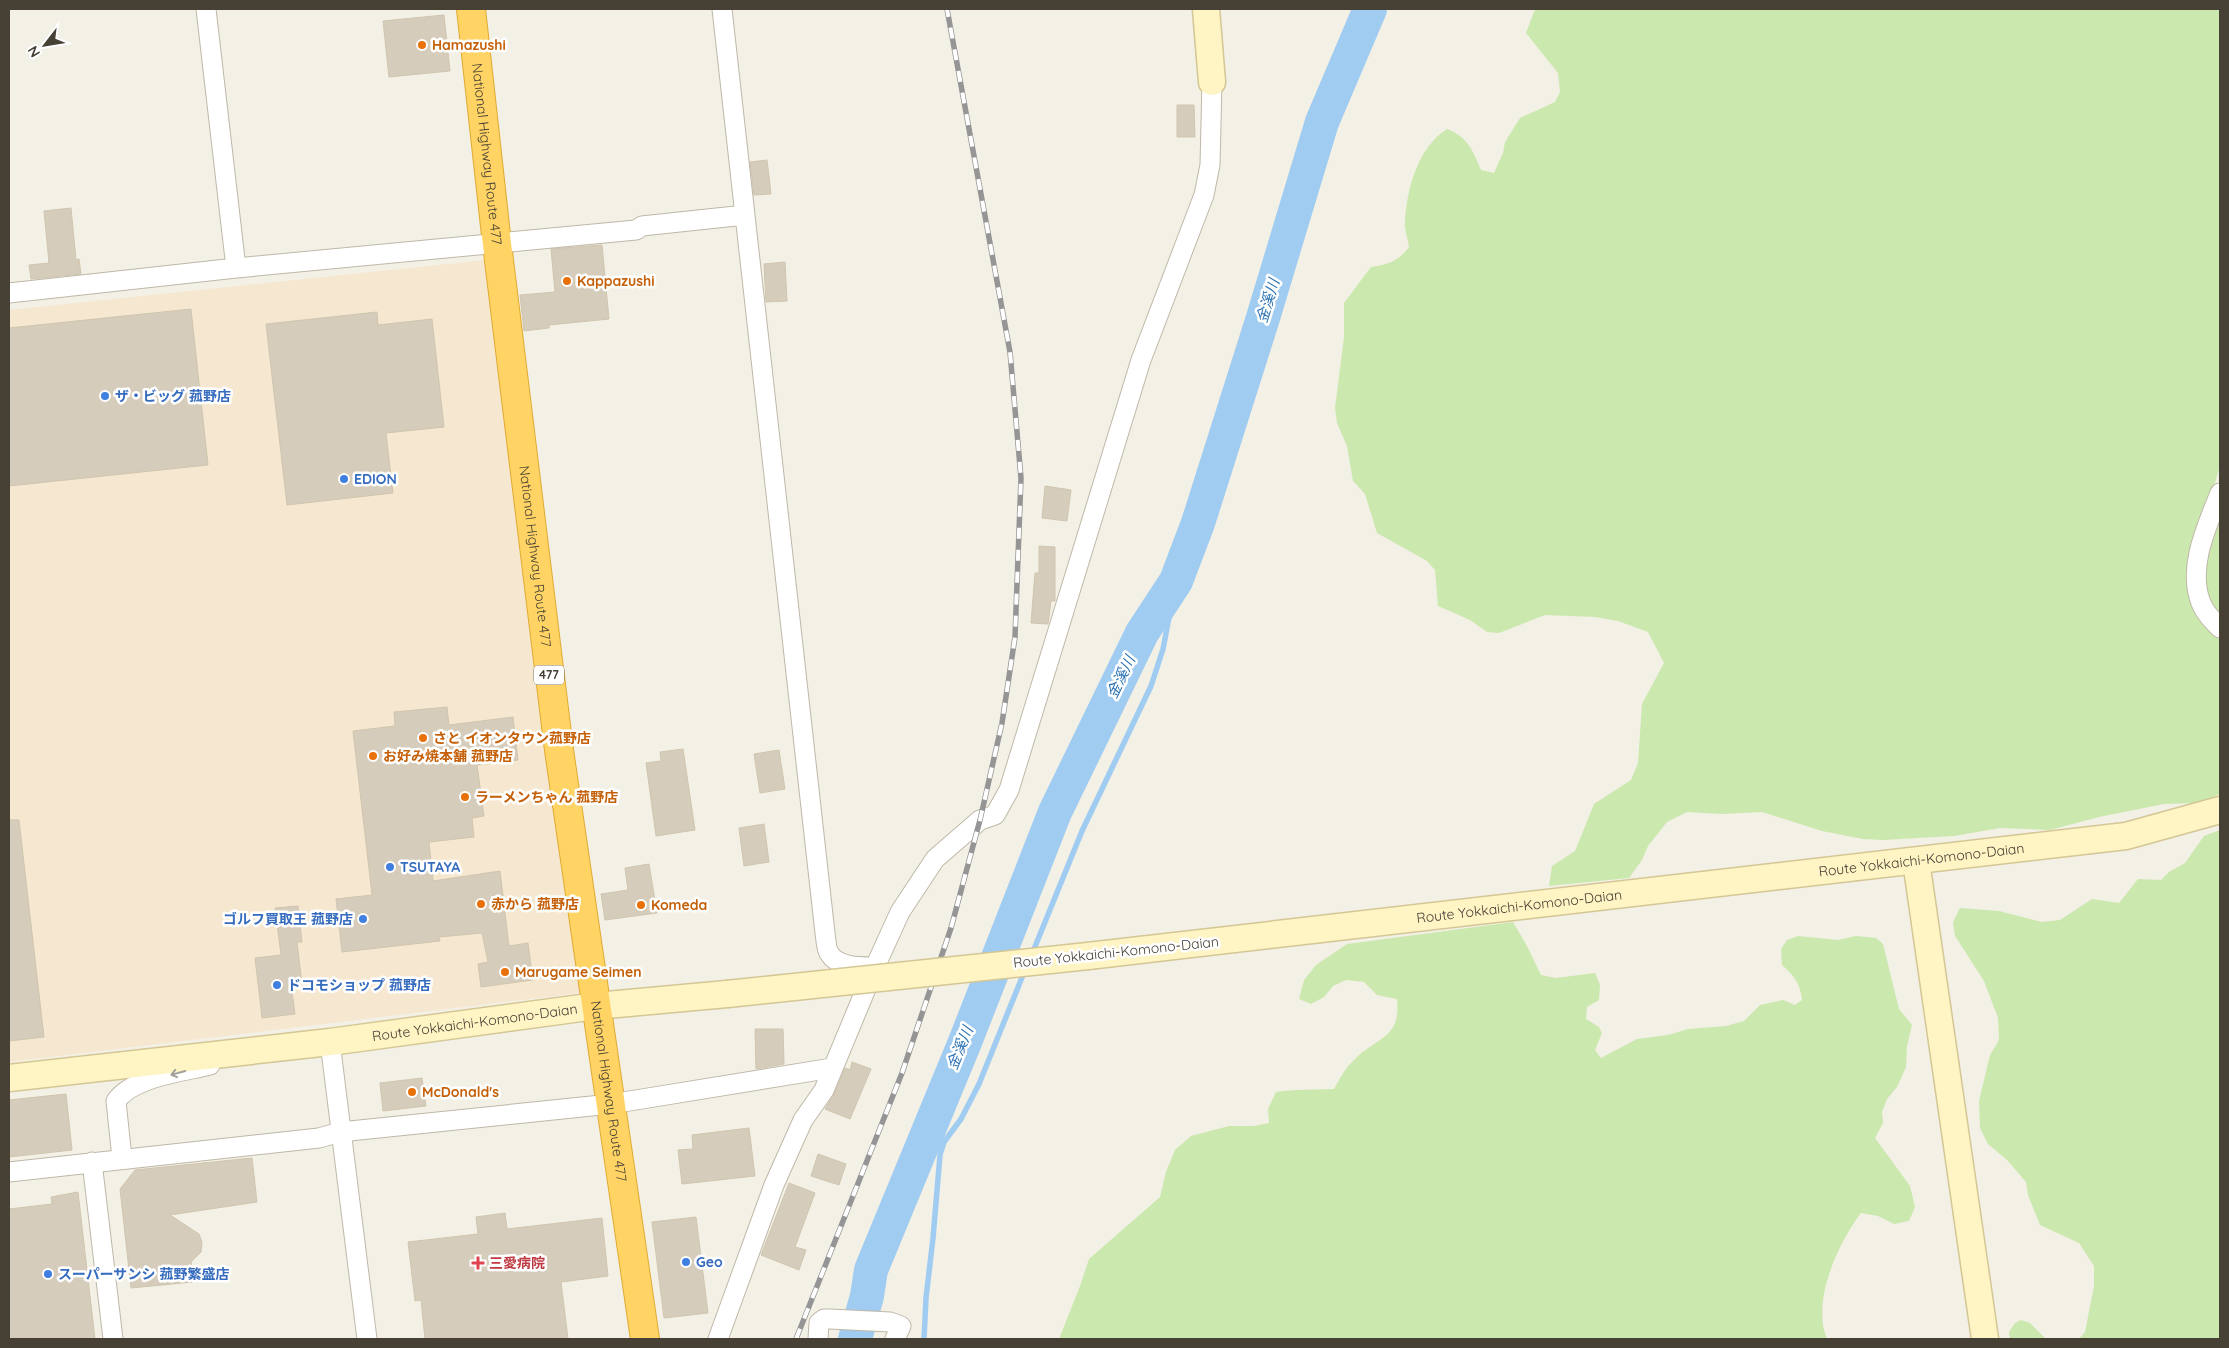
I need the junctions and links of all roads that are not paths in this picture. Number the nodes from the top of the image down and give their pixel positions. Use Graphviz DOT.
graph roads {
  1 [pos="206,9"];
  2 [pos="471,9"];
  3 [pos="722,9"];
  4 [pos="1206,9"];
  5 [pos="1212,82"];
  6 [pos="745,215"];
  7 [pos="497,244"];
  8 [pos="236,268"];
  9 [pos="9,293"];
  10 [pos="2220,493"];
  11 [pos="2220,628"];
  12 [pos="2220,810"];
  13 [pos="1916,861"];
  14 [pos="875,968"];
  15 [pos="596,1006"];
  16 [pos="330,1042"];
  17 [pos="276,1048"];
  18 [pos="832,1068"];
  19 [pos="9,1078"];
  20 [pos="611,1104"];
  21 [pos="340,1132"];
  22 [pos="122,1158"];
  23 [pos="92,1162"];
  24 [pos="9,1172"];
  25 [pos="892,1331"];
  26 [pos="113,1339"];
  27 [pos="367,1339"];
  28 [pos="645,1339"];
  29 [pos="718,1339"];
  30 [pos="818,1339"];
  31 [pos="1985,1339"];
  1 -- 8 [label="street"];
  2 -- 7 [label="highway, National Highway Route 477 / 477"];
  3 -- 6 [label="street"];
  4 -- 5 [label="main road"];
  5 -- 14 [label="street"];
  6 -- 7 [label="street"];
  6 -- 14 [label="street"];
  7 -- 8 [label="street"];
  7 -- 15 [label="highway, National Highway Route 477 / 477"];
  8 -- 9 [label="street"];
  10 -- 11 [label="street"];
  12 -- 13 [label="main road, Route Yokkaichi-Komono-Daian"];
  13 -- 15 [label="main road, Route Yokkaichi-Komono-Daian, bridge"];
  13 -- 31 [label="main road"];
  14 -- 18 [label="street"];
  15 -- 16 [label="main road, Route Yokkaichi-Komono-Daian"];
  15 -- 20 [label="highway, National Highway Route 477 / 477"];
  16 -- 17 [label="main road, Route Yokkaichi-Komono-Daian"];
  16 -- 21 [label="street"];
  17 -- 19 [label="main road, Route Yokkaichi-Komono-Daian"];
  17 -- 22 [label="street, one-way"];
  18 -- 20 [label="street"];
  18 -- 29 [label="street"];
  20 -- 21 [label="street"];
  20 -- 28 [label="highway, National Highway Route 477 / 477"];
  21 -- 22 [label="street"];
  21 -- 27 [label="street"];
  22 -- 23 [label="street"];
  23 -- 24 [label="street"];
  23 -- 26 [label="street"];
  25 -- 30 [label="street"];
}
